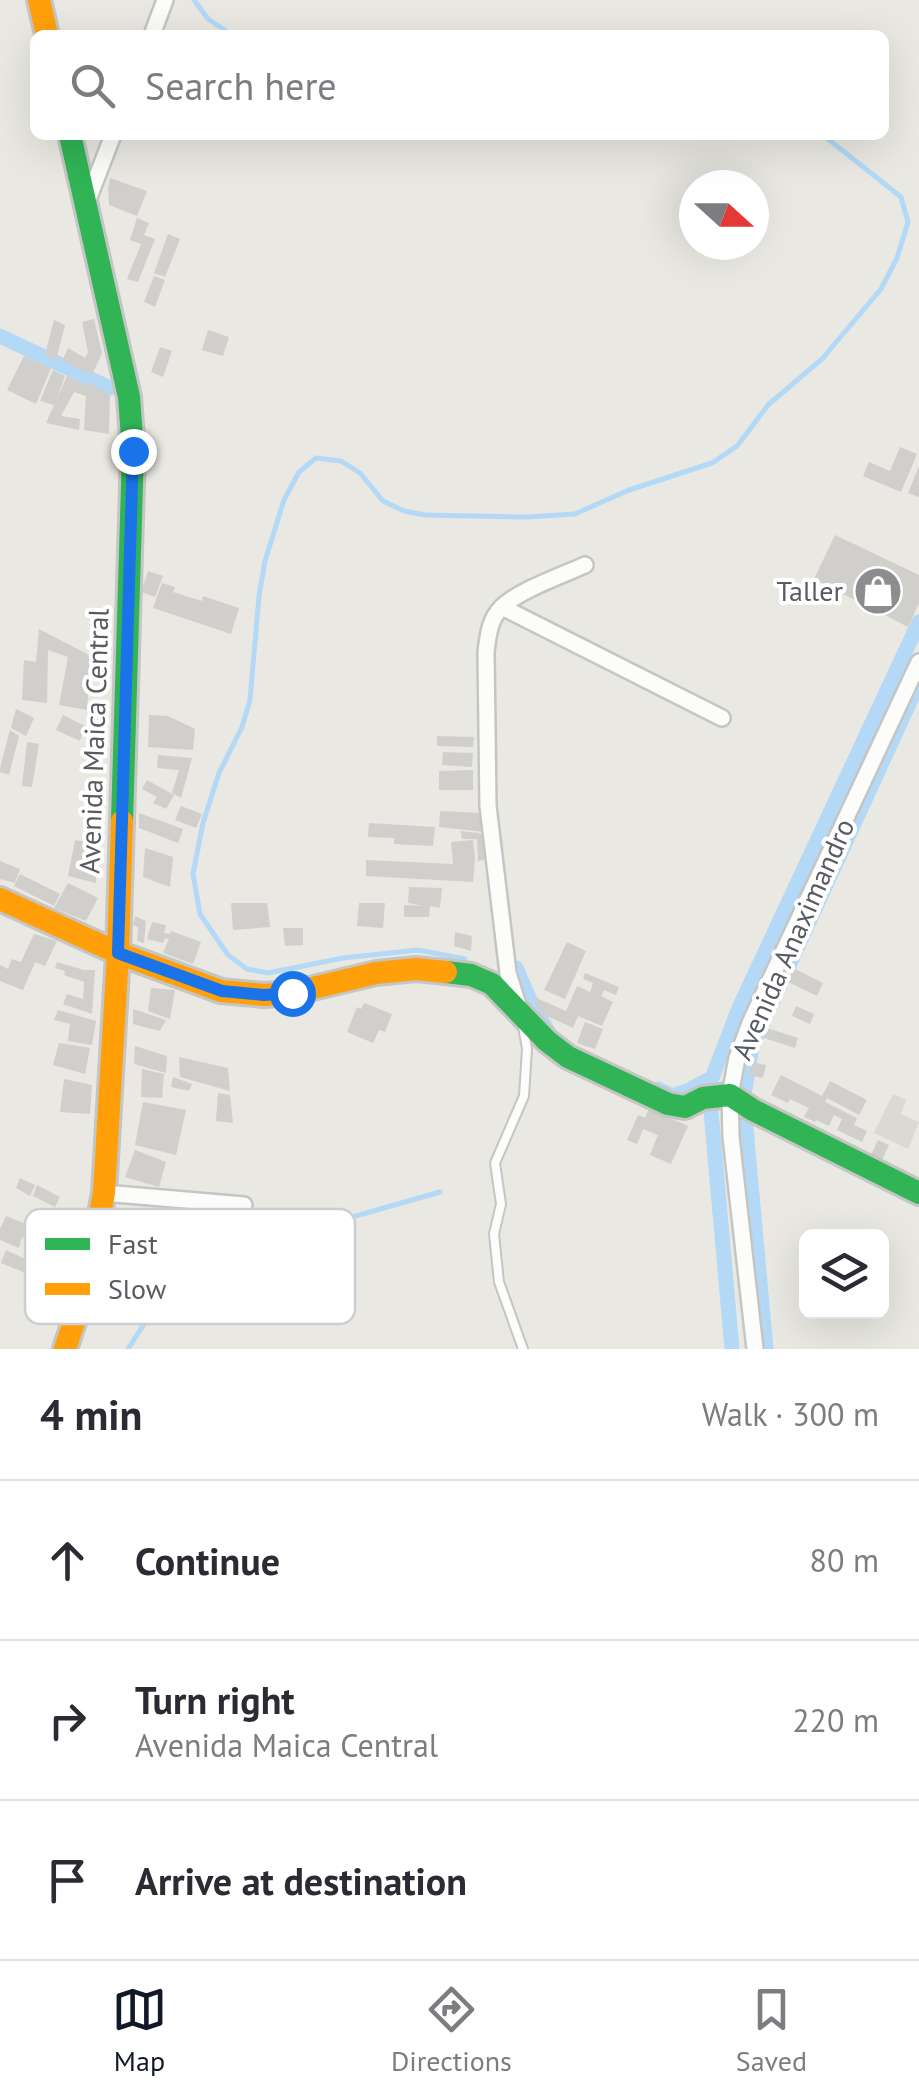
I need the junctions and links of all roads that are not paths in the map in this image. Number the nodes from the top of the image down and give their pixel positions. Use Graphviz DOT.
graph roads {
  1 [pos="38,0"];
  2 [pos="165,0"];
  3 [pos="46,30"];
  4 [pos="154,30"];
  5 [pos="71,140"];
  6 [pos="111,140"];
  7 [pos="86,206"];
  8 [pos="585,565"];
  9 [pos="502,607"];
  10 [pos="919,662"];
  11 [pos="722,718"];
  12 [pos="0,899"];
  13 [pos="118,953"];
  14 [pos="520,1013"];
  15 [pos="730,1094"];
  16 [pos="104,1193"];
  17 [pos="919,1194"];
  18 [pos="244,1205"];
  19 [pos="101,1209"];
  20 [pos="73,1324"];
  21 [pos="65,1349"];
  22 [pos="523,1349"];
  23 [pos="755,1349"];
  1 -- 3 [label="street"];
  2 -- 4 [label="street"];
  5 -- 7 [label="street, Avenida Maica Central"];
  6 -- 7 [label="street"];
  7 -- 13 [label="street, Avenida Maica Central"];
  8 -- 9 [label="street"];
  9 -- 11 [label="street"];
  9 -- 14 [label="street"];
  10 -- 15 [label="street, Avenida Anaximandro"];
  12 -- 13 [label="street"];
  13 -- 14 [label="street"];
  13 -- 16 [label="street, Avenida Maica Central"];
  14 -- 15 [label="street"];
  14 -- 22 [label="lane"];
  15 -- 17 [label="street"];
  15 -- 23 [label="street, Avenida Anaximandro"];
  16 -- 18 [label="street"];
  16 -- 19 [label="street, Avenida Maica Central"];
  20 -- 21 [label="street, Avenida Maica Central"];
}
